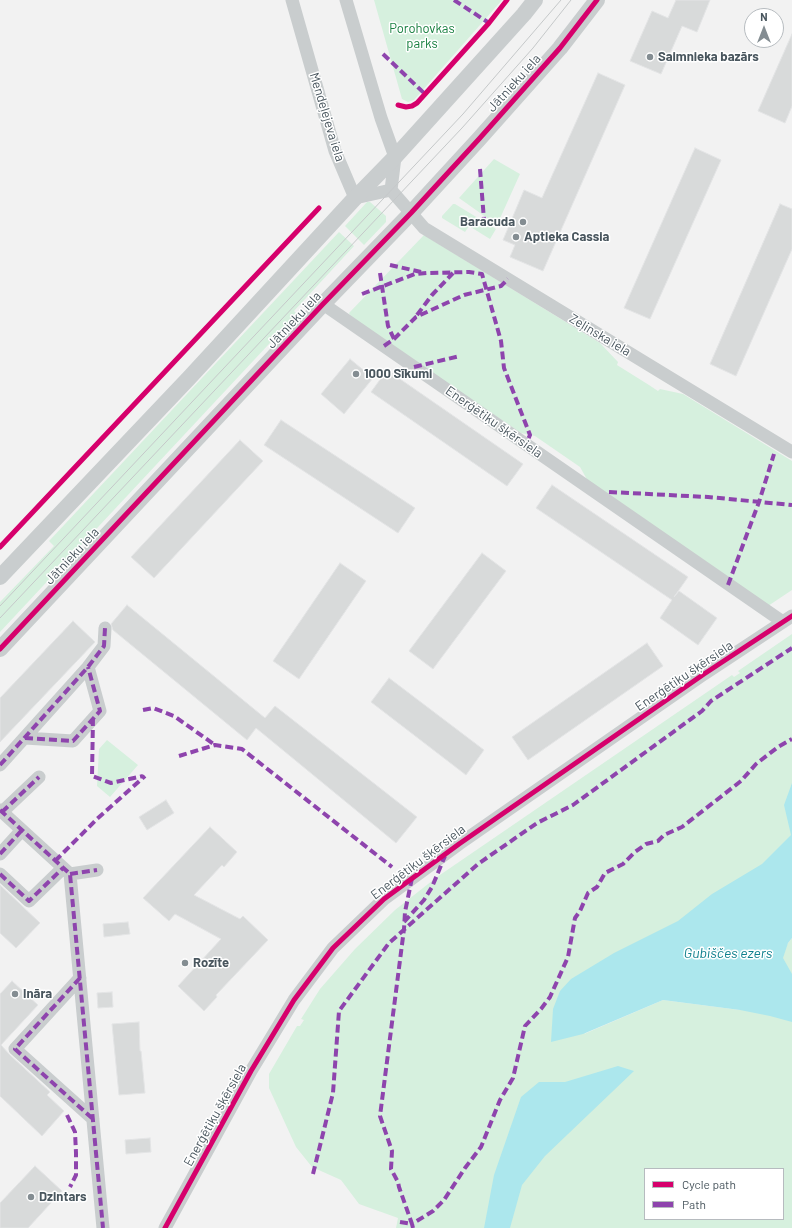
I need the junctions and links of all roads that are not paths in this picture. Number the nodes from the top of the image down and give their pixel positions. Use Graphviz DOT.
graph roads {
  1 [pos="292,0"];
  2 [pos="346,0"];
  3 [pos="535,0"];
  4 [pos="597,0"];
  5 [pos="395,157"];
  6 [pos="392,190"];
  7 [pos="355,198"];
  8 [pos="411,213"];
  9 [pos="323,304"];
  10 [pos="792,452"];
  11 [pos="0,577"];
  12 [pos="787,619"];
  13 [pos="105,628"];
  14 [pos="0,649"];
  15 [pos="88,667"];
  16 [pos="25,738"];
  17 [pos="0,765"];
  18 [pos="39,777"];
  19 [pos="1,811"];
  20 [pos="22,830"];
  21 [pos="0,854"];
  22 [pos="98,870"];
  23 [pos="66,871"];
  24 [pos="0,874"];
  25 [pos="80,978"];
  26 [pos="93,1119"];
  27 [pos="103,1228"];
  28 [pos="165,1228"];
  1 -- 7 [label="street, Mendeļejeva iela"];
  2 -- 5 [label="street"];
  3 -- 5 [label="street"];
  4 -- 8 [label="street, Jātnieku iela"];
  5 -- 6 [label="street"];
  5 -- 7 [label="street"];
  6 -- 7 [label="street"];
  6 -- 8 [label="street"];
  7 -- 11 [label="street"];
  8 -- 9 [label="street, Jātnieku iela"];
  8 -- 10 [label="street, Zeļinska iela"];
  9 -- 12 [label="street, Enerģētiķu šķērsiela"];
  9 -- 14 [label="street, Jātnieku iela"];
  12 -- 28 [label="street, Enerģētiķu šķērsiela"];
  13 -- 15 [label="street"];
  15 -- 16 [label="street"];
  15 -- 16 [label="street"];
  16 -- 17 [label="street"];
  18 -- 19 [label="street"];
  19 -- 20 [label="street"];
  20 -- 21 [label="street"];
  20 -- 23 [label="street"];
  22 -- 23 [label="street"];
  23 -- 24 [label="street"];
  23 -- 25 [label="street"];
  25 -- 26 [label="street"];
  25 -- 26 [label="street"];
  26 -- 27 [label="street"];
}
